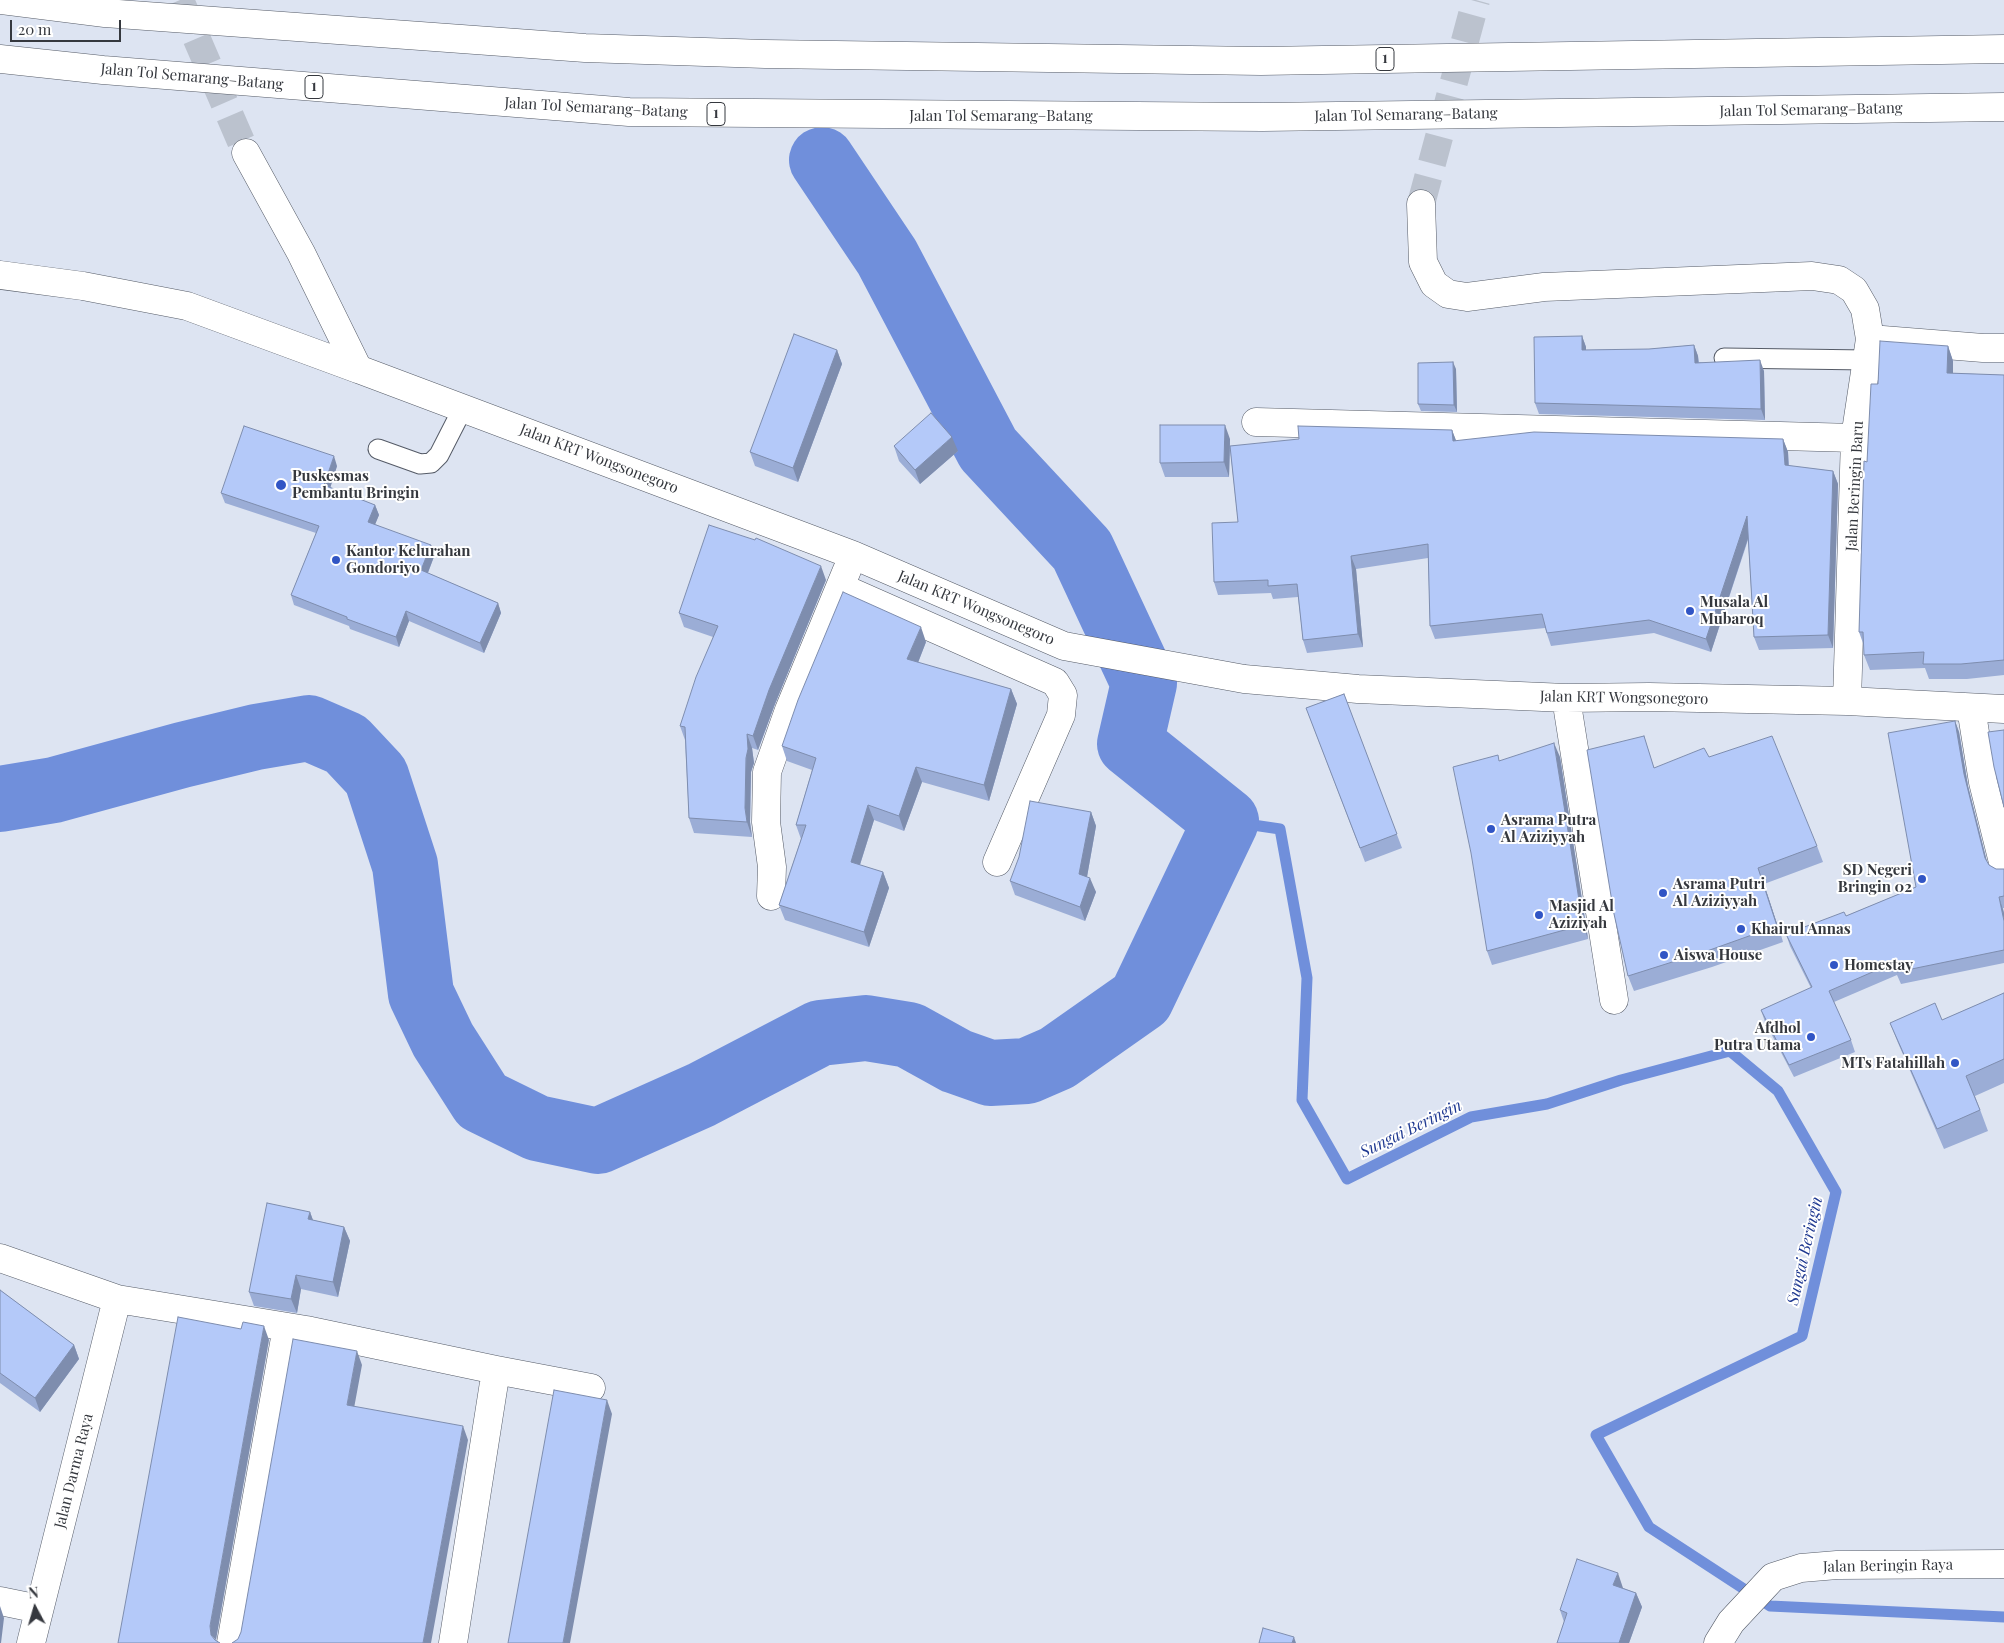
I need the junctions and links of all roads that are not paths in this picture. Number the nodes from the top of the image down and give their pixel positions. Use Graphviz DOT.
graph roads {
  1 [pos="0,0"];
  2 [pos="2004,49"];
  3 [pos="0,59"];
  4 [pos="2004,107"];
  5 [pos="246,153"];
  6 [pos="1420,204"];
  7 [pos="0,275"];
  8 [pos="2004,348"];
  9 [pos="1868,350"];
  10 [pos="1724,358"];
  11 [pos="358,369"];
  12 [pos="463,408"];
  13 [pos="1256,422"];
  14 [pos="1855,438"];
  15 [pos="378,449"];
  16 [pos="853,555"];
  17 [pos="840,587"];
  18 [pos="1566,698"];
  19 [pos="1847,701"];
  20 [pos="1971,708"];
  21 [pos="2004,709"];
  22 [pos="997,862"];
  23 [pos="2004,866"];
  24 [pos="770,896"];
  25 [pos="1614,1000"];
  26 [pos="0,1258"];
  27 [pos="118,1299"];
  28 [pos="287,1327"];
  29 [pos="496,1370"];
  30 [pos="591,1388"];
  31 [pos="2004,1564"];
  32 [pos="0,1601"];
  33 [pos="39,1609"];
  34 [pos="1724,1632"];
  35 [pos="31,1643"];
  36 [pos="231,1643"];
  37 [pos="453,1643"];
  1 -- 2 [label="main road, 1"];
  3 -- 4 [label="main road, Jalan Tol Semarang–Batang / 1"];
  5 -- 11 [label="main road"];
  6 -- 9 [label="main road, Jalan Beringin Baru"];
  7 -- 11 [label="main road, Jalan KRT Wongsonegoro"];
  8 -- 9 [label="main road"];
  9 -- 10 [label="lane"];
  9 -- 14 [label="main road, Jalan Beringin Baru"];
  11 -- 12 [label="main road, Jalan KRT Wongsonegoro"];
  12 -- 15 [label="lane"];
  12 -- 16 [label="main road, Jalan KRT Wongsonegoro"];
  13 -- 14 [label="main road"];
  14 -- 19 [label="main road, Jalan Beringin Baru"];
  16 -- 17 [label="main road"];
  16 -- 18 [label="main road, Jalan KRT Wongsonegoro"];
  17 -- 22 [label="main road"];
  17 -- 24 [label="main road"];
  18 -- 19 [label="main road, Jalan KRT Wongsonegoro"];
  18 -- 25 [label="main road"];
  19 -- 20 [label="main road, Jalan KRT Wongsonegoro"];
  20 -- 21 [label="main road, Jalan KRT Wongsonegoro"];
  20 -- 23 [label="main road"];
  26 -- 27 [label="main road"];
  27 -- 28 [label="main road"];
  27 -- 33 [label="main road, Jalan Darma Raya"];
  28 -- 29 [label="main road"];
  28 -- 36 [label="main road"];
  29 -- 30 [label="main road"];
  29 -- 37 [label="main road"];
  31 -- 34 [label="main road, Jalan Beringin Raya"];
  32 -- 33 [label="main road"];
  33 -- 35 [label="main road, Jalan Darma Raya"];
}
